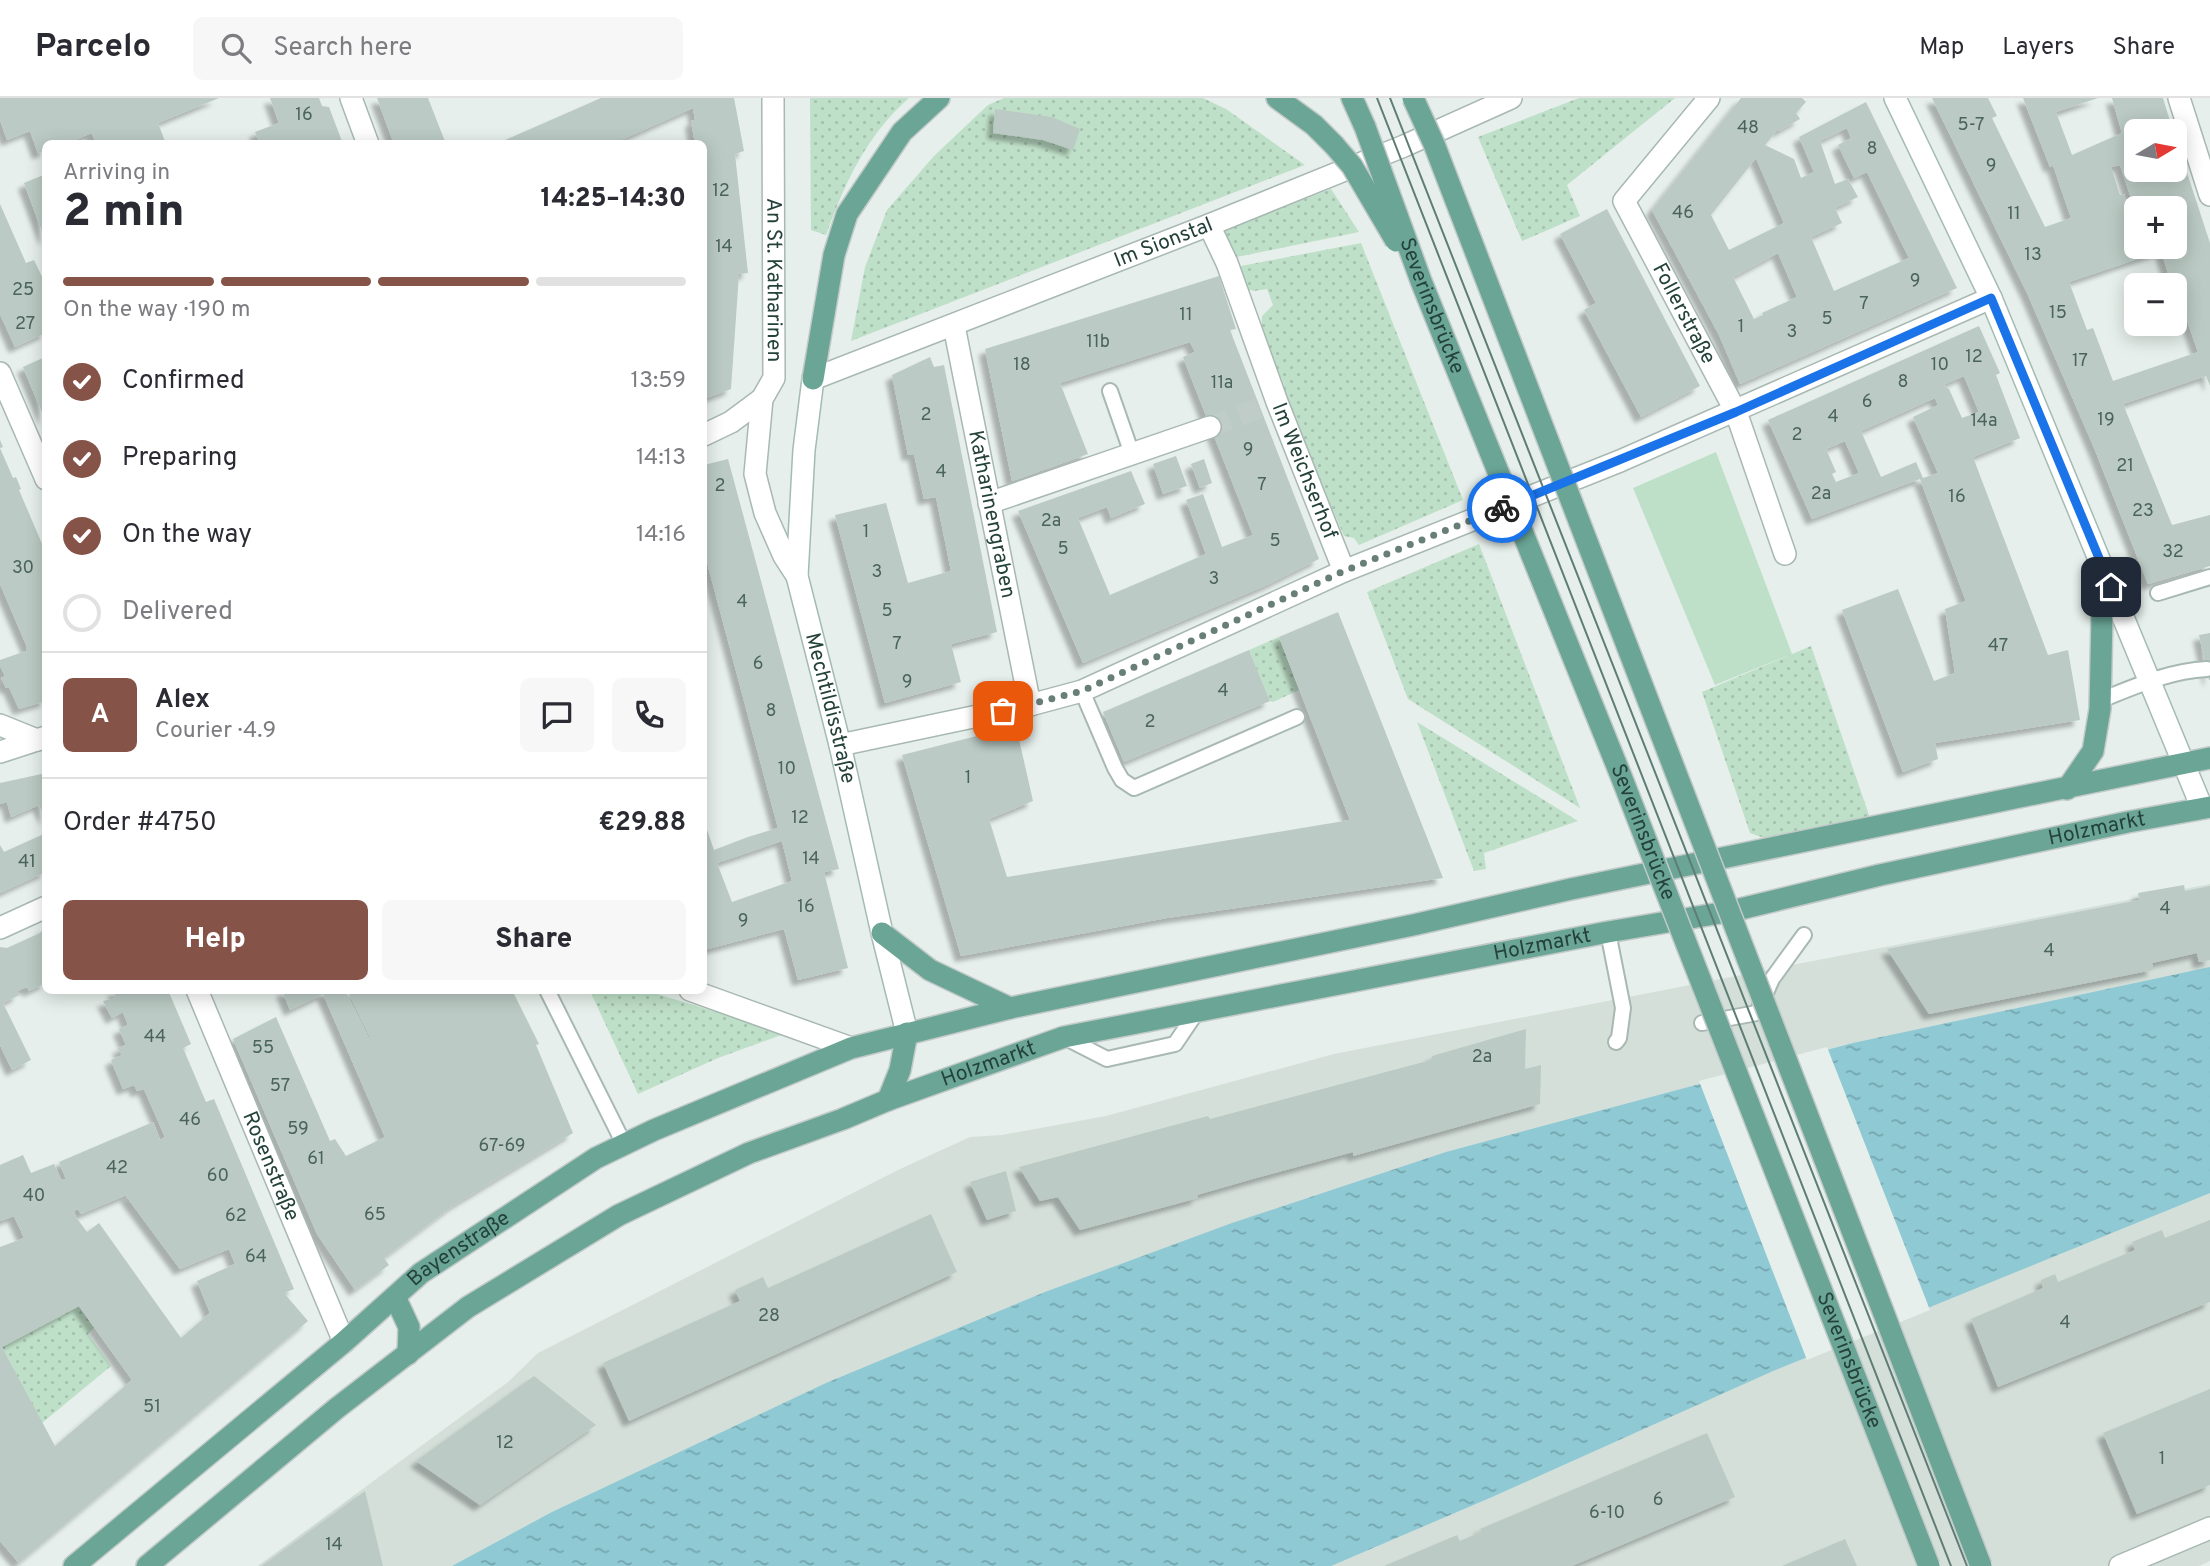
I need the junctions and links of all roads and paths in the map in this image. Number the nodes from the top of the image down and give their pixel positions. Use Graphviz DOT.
graph roads {
  1 [pos="351,98"];
  2 [pos="773,98"];
  3 [pos="939,98"];
  4 [pos="1278,98"];
  5 [pos="1352,98"];
  6 [pos="1413,98"];
  7 [pos="1427,98"];
  8 [pos="1511,98"];
  9 [pos="1709,98"];
  10 [pos="1895,98"];
  11 [pos="2179,98"];
  12 [pos="367,140"];
  13 [pos="1434,144"];
  14 [pos="2202,145"];
  15 [pos="2210,195"];
  16 [pos="1209,225"];
  17 [pos="1421,281"];
  18 [pos="1991,298"];
  19 [pos="954,326"];
  20 [pos="0,373"];
  21 [pos="813,379"];
  22 [pos="1110,391"];
  23 [pos="762,399"];
  24 [pos="1736,412"];
  25 [pos="1210,427"];
  26 [pos="707,434"];
  27 [pos="1132,454"];
  28 [pos="42,470"];
  29 [pos="989,503"];
  30 [pos="1785,554"];
  31 [pos="2103,568"];
  32 [pos="1344,571"];
  33 [pos="796,576"];
  34 [pos="2210,578"];
  35 [pos="2158,593"];
  36 [pos="2207,669"];
  37 [pos="2149,680"];
  38 [pos="1082,691"];
  39 [pos="2101,700"];
  40 [pos="1030,705"];
  41 [pos="1297,717"];
  42 [pos="0,725"];
  43 [pos="41,738"];
  44 [pos="840,745"];
  45 [pos="0,752"];
  46 [pos="2210,758"];
  47 [pos="2184,765"];
  48 [pos="2067,789"];
  49 [pos="2206,808"];
  50 [pos="42,909"];
  51 [pos="0,928"];
  52 [pos="1608,932"];
  53 [pos="882,933"];
  54 [pos="1804,935"];
  55 [pos="199,994"];
  56 [pos="549,994"];
  57 [pos="701,994"];
  58 [pos="1010,1008"];
  59 [pos="1198,1010"];
  60 [pos="1702,1023"];
  61 [pos="907,1033"];
  62 [pos="1064,1037"];
  63 [pos="1616,1042"];
  64 [pos="851,1048"];
  65 [pos="888,1100"];
  66 [pos="624,1144"];
  67 [pos="395,1297"];
  68 [pos="344,1342"];
  69 [pos="408,1354"];
  70 [pos="2210,1528"];
  71 [pos="74,1566"];
  72 [pos="147,1566"];
  73 [pos="1929,1566"];
  74 [pos="1981,1566"];
  75 [pos="2120,1566"];
  1 -- 12 [label="street"];
  2 -- 23 [label="street, An St. Katharinen"];
  3 -- 21 [label="main road"];
  4 -- 17 [label="main road, bridge"];
  5 -- 17 [label="main road, Severinsbrücke, bridge"];
  6 -- 13 [label="main road, bridge"];
  7 -- 13 [label="main road, bridge"];
  8 -- 16 [label="street, Im Sionstal"];
  9 -- 24 [label="street, Follerstraße"];
  10 -- 18 [label="street"];
  11 -- 14 [label="street"];
  13 -- 74 [label="main road, bridge"];
  14 -- 15 [label="street"];
  16 -- 19 [label="street, Im Sionstal"];
  16 -- 32 [label="street, Im Weichserhof"];
  17 -- 73 [label="main road, Severinsbrücke, bridge"];
  18 -- 24 [label="street"];
  18 -- 31 [label="street"];
  19 -- 21 [label="street, Im Sionstal"];
  19 -- 29 [label="street, Katharinengraben"];
  20 -- 28 [label="street"];
  21 -- 33 [label="street, Mechtildisstraße"];
  22 -- 27 [label="lane"];
  23 -- 26 [label="street"];
  23 -- 33 [label="street, An St. Katharinen"];
  24 -- 30 [label="street, Follerstraße"];
  24 -- 32 [label="street"];
  25 -- 27 [label="street"];
  27 -- 29 [label="street"];
  29 -- 40 [label="street, Katharinengraben"];
  31 -- 37 [label="street"];
  31 -- 39 [label="main road"];
  32 -- 38 [label="street"];
  33 -- 44 [label="street, Mechtildisstraße"];
  34 -- 35 [label="lane"];
  36 -- 37 [label="lane"];
  37 -- 39 [label="lane"];
  37 -- 47 [label="street"];
  38 -- 40 [label="street"];
  38 -- 41 [label="lane"];
  39 -- 48 [label="main road"];
  40 -- 44 [label="street"];
  42 -- 43 [label="street"];
  43 -- 45 [label="street"];
  44 -- 53 [label="street, Mechtildisstraße"];
  46 -- 47 [label="main road, Holzmarkt"];
  47 -- 48 [label="main road, Holzmarkt"];
  47 -- 49 [label="street, Holzmarkt"];
  48 -- 58 [label="main road, Holzmarkt"];
  49 -- 52 [label="main road, Holzmarkt"];
  50 -- 51 [label="street"];
  52 -- 59 [label="main road, Holzmarkt"];
  52 -- 63 [label="lane"];
  53 -- 58 [label="main road"];
  53 -- 61 [label="street, Mechtildisstraße"];
  54 -- 60 [label="lane"];
  55 -- 68 [label="street, Rosenstraße"];
  56 -- 66 [label="lane"];
  57 -- 64 [label="street"];
  58 -- 61 [label="main road, Holzmarkt"];
  59 -- 62 [label="main road, Holzmarkt"];
  59 -- 62 [label="lane"];
  61 -- 64 [label="main road, Bayenstraße"];
  61 -- 65 [label="main road"];
  62 -- 65 [label="main road, Holzmarkt"];
  64 -- 66 [label="main road, Bayenstraße"];
  65 -- 69 [label="main road"];
  66 -- 67 [label="main road, Bayenstraße"];
  67 -- 68 [label="main road, Bayenstraße"];
  67 -- 69 [label="main road"];
  68 -- 71 [label="main road, Bayenstraße"];
  69 -- 72 [label="main road"];
  70 -- 75 [label="street"];
}
